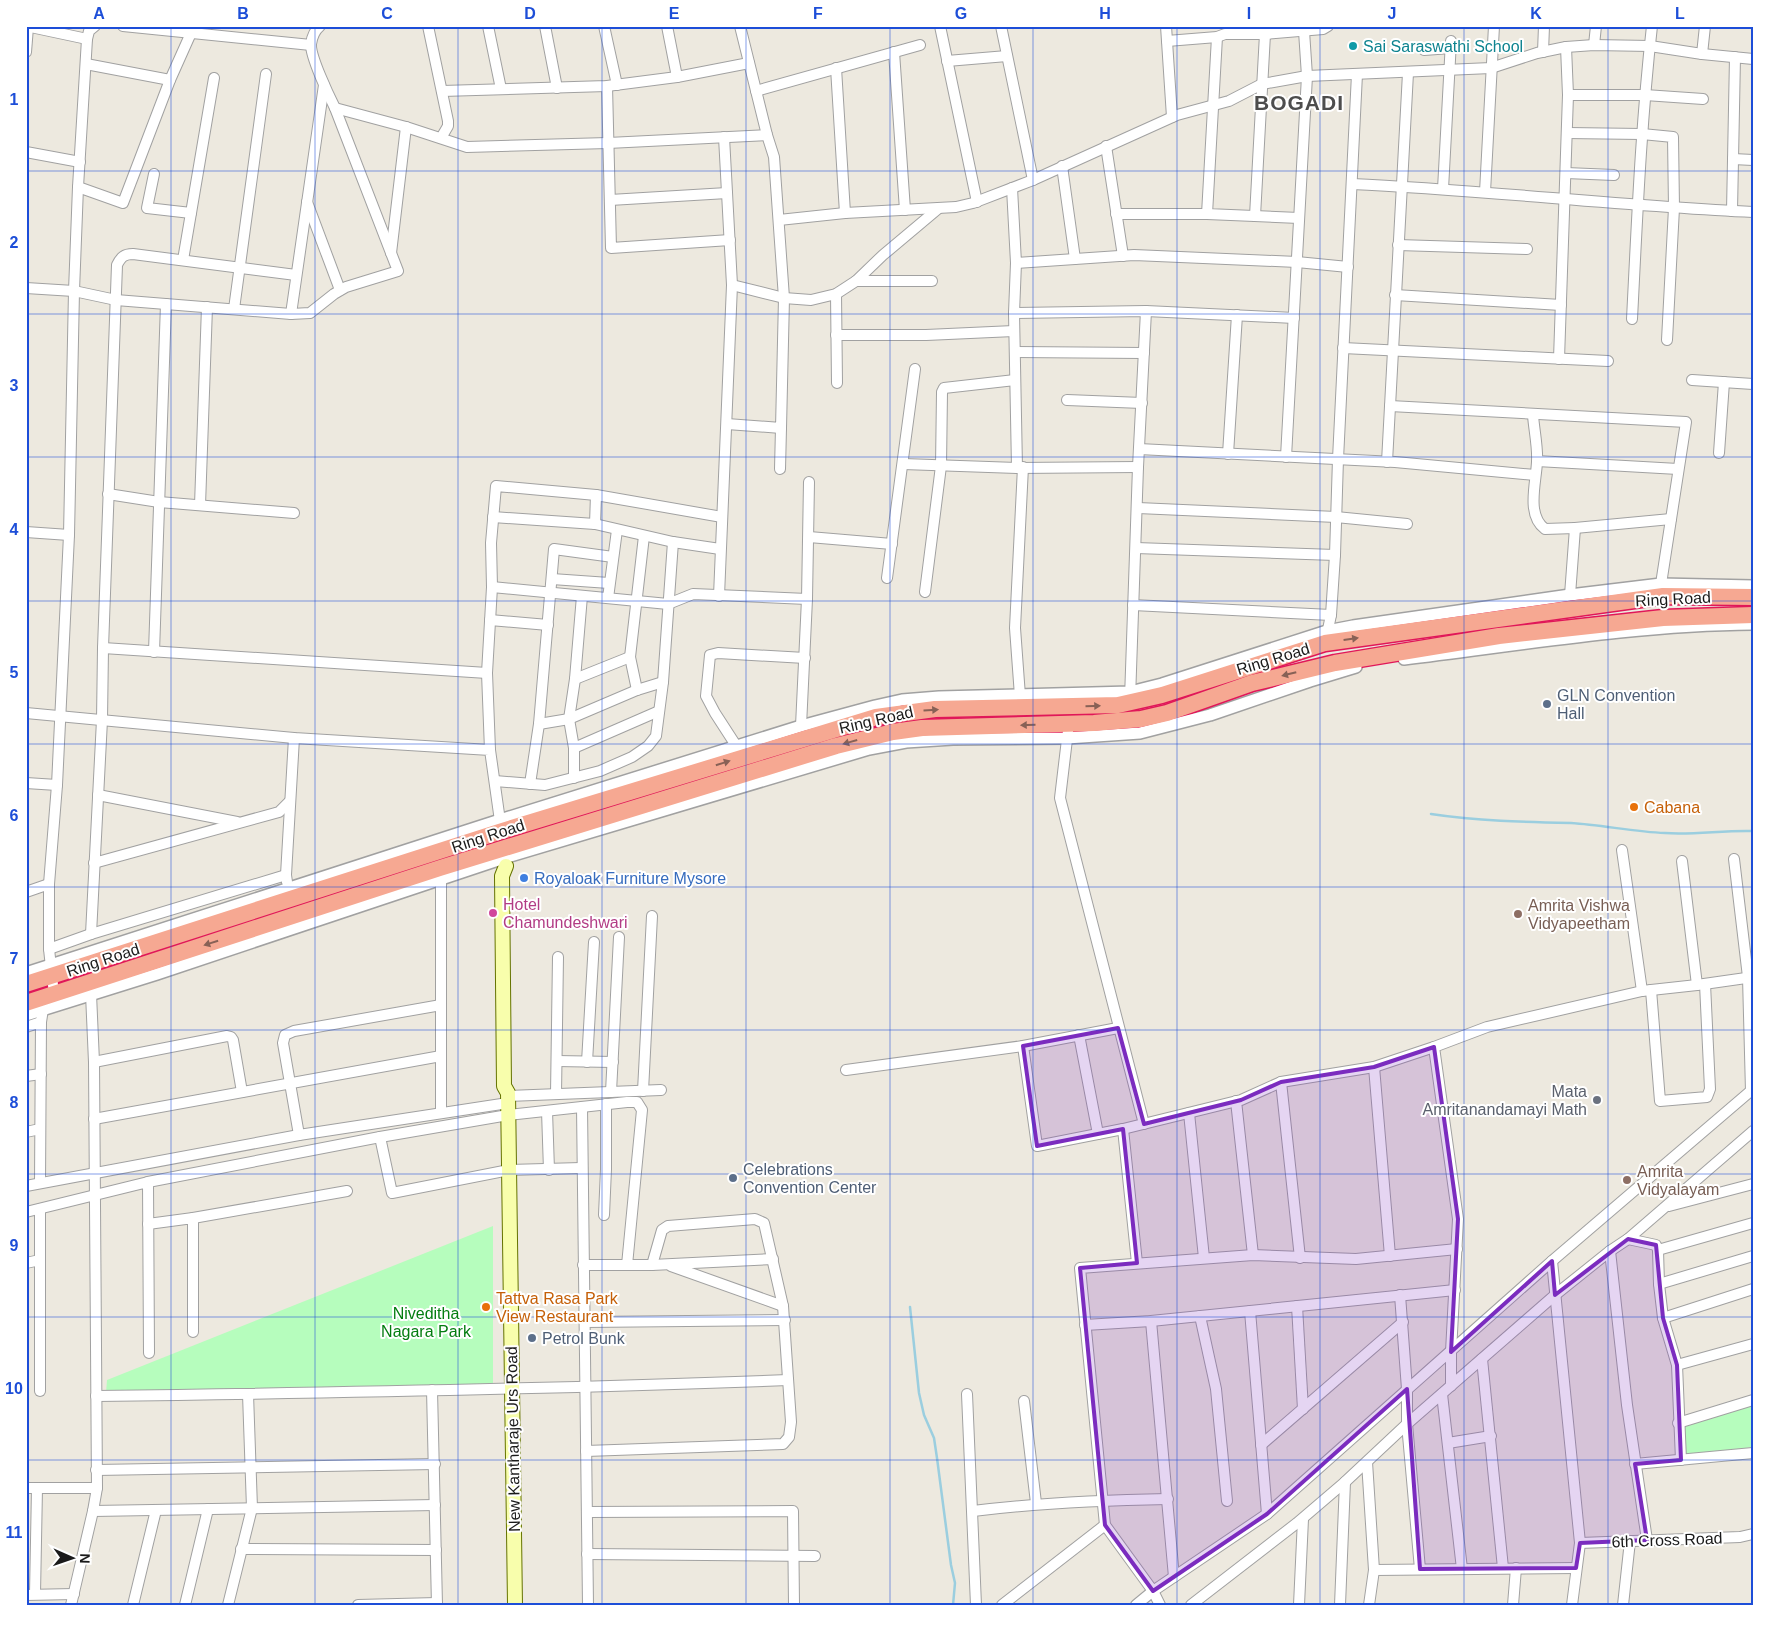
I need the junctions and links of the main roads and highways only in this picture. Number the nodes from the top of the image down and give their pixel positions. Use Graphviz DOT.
graph roads {
  1 [pos="1753,597"];
  2 [pos="1753,615"];
  3 [pos="501,825"];
  4 [pos="505,857"];
  5 [pos="26,984"];
  6 [pos="41,1001"];
  7 [pos="515,1605"];
  3 -- 1 [label="highway, Ring Road, one-way"];
  2 -- 4 [label="highway, Ring Road"];
  3 -- 4 [label="main road, New Kantharaje Urs Road"];
  3 -- 5 [label="highway, Ring Road"];
  4 -- 6 [label="highway, Ring Road, one-way"];
  4 -- 7 [label="main road, New Kantharaje Urs Road"];
}
